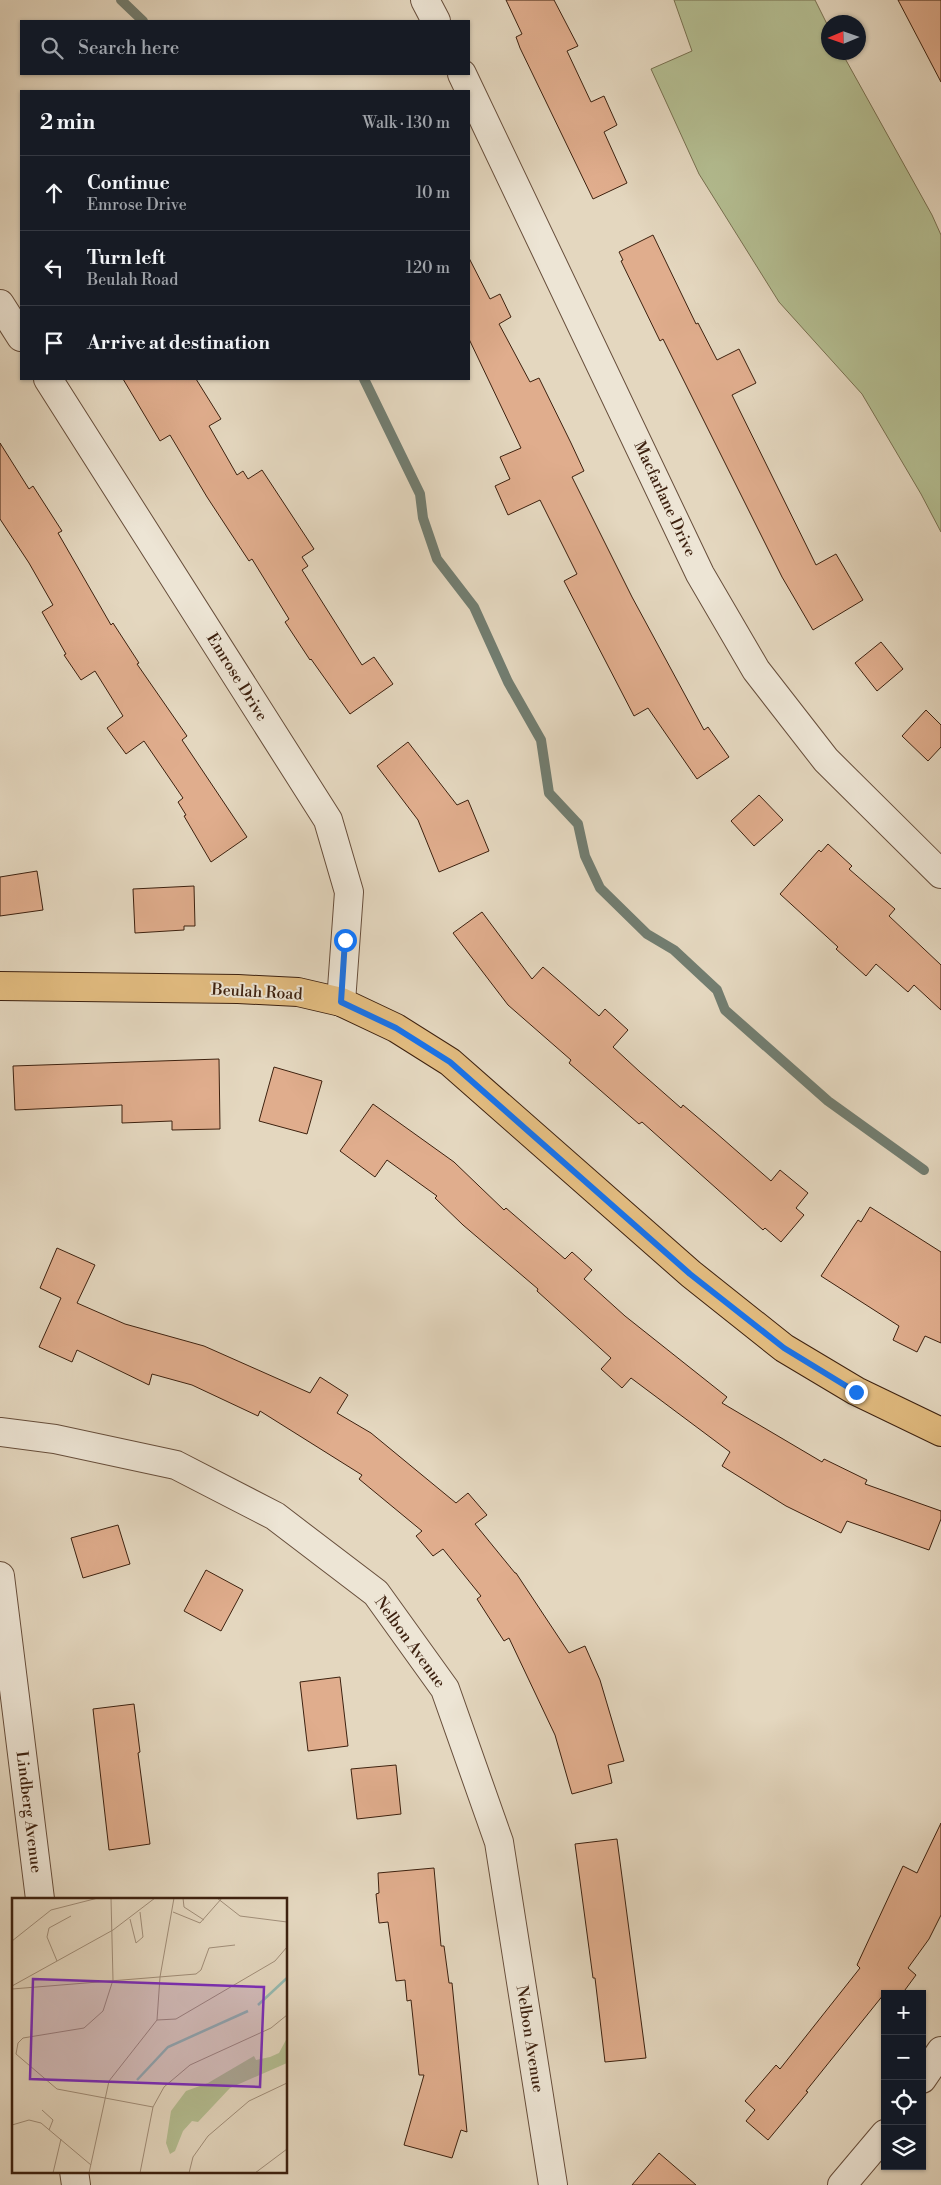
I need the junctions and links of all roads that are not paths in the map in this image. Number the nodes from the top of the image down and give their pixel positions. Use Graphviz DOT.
graph roads {
  1 [pos="425,0"];
  2 [pos="435,20"];
  3 [pos="462,75"];
  4 [pos="470,90"];
  5 [pos="470,91"];
  6 [pos="0,304"];
  7 [pos="20,335"];
  8 [pos="49,380"];
  9 [pos="941,874"];
  10 [pos="0,986"];
  11 [pos="341,1002"];
  12 [pos="0,1432"];
  13 [pos="941,1432"];
  14 [pos="0,1576"];
  15 [pos="40,1898"];
  16 [pos="941,2051"];
  17 [pos="926,2073"];
  18 [pos="881,2139"];
  19 [pos="74,2172"];
  20 [pos="76,2185"];
  21 [pos="554,2185"];
  22 [pos="842,2185"];
  1 -- 2 [label="street"];
  3 -- 4 [label="street, Macfarlane Drive"];
  5 -- 9 [label="street, Macfarlane Drive"];
  6 -- 7 [label="street"];
  8 -- 11 [label="street, Emrose Drive"];
  10 -- 11 [label="main road, Beulah Road"];
  11 -- 13 [label="main road, Beulah Road"];
  12 -- 21 [label="street, Nelbon Avenue"];
  14 -- 15 [label="street, Lindberg Avenue"];
  16 -- 17 [label="street"];
  18 -- 22 [label="street"];
  19 -- 20 [label="street"];
}
